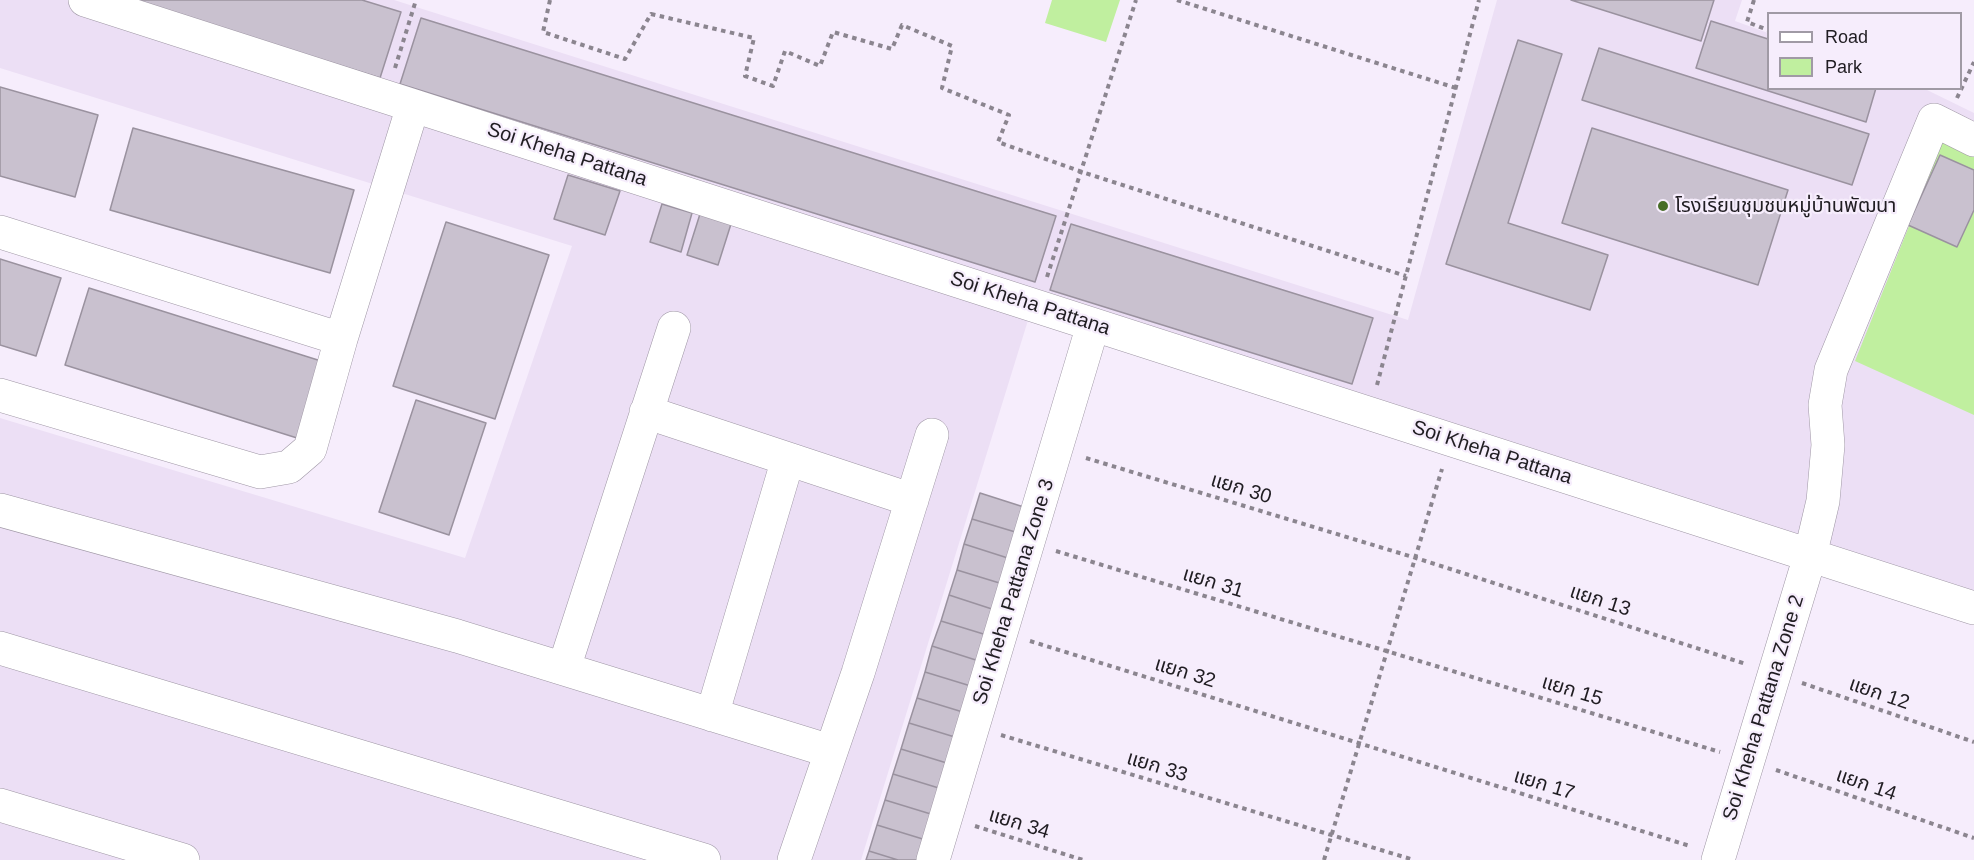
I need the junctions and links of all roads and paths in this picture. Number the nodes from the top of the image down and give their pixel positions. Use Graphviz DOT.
graph roads {
  1 [pos="85,0"];
  2 [pos="416,0"];
  3 [pos="550,0"];
  4 [pos="1136,0"];
  5 [pos="1177,0"];
  6 [pos="1479,0"];
  7 [pos="1754,0"];
  8 [pos="1767,30"];
  9 [pos="1974,62"];
  10 [pos="1456,88"];
  11 [pos="1962,88"];
  12 [pos="1961,90"];
  13 [pos="400,101"];
  14 [pos="1944,126"];
  15 [pos="1974,140"];
  16 [pos="1082,172"];
  17 [pos="0,232"];
  18 [pos="1406,276"];
  19 [pos="1038,307"];
  20 [pos="1093,325"];
  21 [pos="674,328"];
  22 [pos="341,339"];
  23 [pos="0,395"];
  24 [pos="646,412"];
  25 [pos="1370,414"];
  26 [pos="932,435"];
  27 [pos="1451,440"];
  28 [pos="1057,449"];
  29 [pos="788,459"];
  30 [pos="912,500"];
  31 [pos="0,510"];
  32 [pos="1029,543"];
  33 [pos="1810,556"];
  34 [pos="1416,558"];
  35 [pos="1974,608"];
  36 [pos="1001,632"];
  37 [pos="0,648"];
  38 [pos="1388,651"];
  39 [pos="564,668"];
  40 [pos="1774,673"];
  41 [pos="712,715"];
  42 [pos="973,727"];
  43 [pos="1974,742"];
  44 [pos="1360,743"];
  45 [pos="830,751"];
  46 [pos="1748,760"];
  47 [pos="0,805"];
  48 [pos="946,817"];
  49 [pos="1332,835"];
  50 [pos="1974,838"];
  51 [pos="1718,857"];
  52 [pos="183,860"];
  53 [pos="704,860"];
  54 [pos="794,860"];
  55 [pos="933,860"];
  56 [pos="1083,860"];
  57 [pos="1324,860"];
  58 [pos="1414,860"];
  1 -- 13 [label="street, Soi Kheha Pattana"];
  2 -- 13 [label="path"];
  3 -- 16 [label="path"];
  4 -- 16 [label="path"];
  5 -- 10 [label="path"];
  6 -- 10 [label="path"];
  7 -- 8 [label="path"];
  9 -- 11 [label="path"];
  10 -- 18 [label="path"];
  12 -- 14 [label="path"];
  13 -- 19 [label="street, Soi Kheha Pattana"];
  13 -- 22 [label="street"];
  14 -- 15 [label="street"];
  14 -- 33 [label="street, Soi Kheha Pattana Zone 2"];
  16 -- 18 [label="path"];
  16 -- 19 [label="path"];
  17 -- 22 [label="street"];
  18 -- 25 [label="path"];
  19 -- 20 [label="street, Soi Kheha Pattana"];
  20 -- 25 [label="street, Soi Kheha Pattana"];
  20 -- 28 [label="street, Soi Kheha Pattana Zone 3"];
  21 -- 24 [label="street"];
  22 -- 23 [label="street"];
  24 -- 29 [label="street"];
  24 -- 39 [label="street"];
  25 -- 27 [label="street, Soi Kheha Pattana"];
  26 -- 30 [label="street"];
  27 -- 33 [label="street, Soi Kheha Pattana"];
  27 -- 34 [label="path"];
  28 -- 32 [label="street, Soi Kheha Pattana Zone 3"];
  28 -- 34 [label="path, แยก 30"];
  29 -- 30 [label="street"];
  29 -- 41 [label="street"];
  30 -- 45 [label="street"];
  31 -- 39 [label="street"];
  32 -- 36 [label="street, Soi Kheha Pattana Zone 3"];
  32 -- 38 [label="path, แยก 31"];
  33 -- 35 [label="street, Soi Kheha Pattana"];
  33 -- 40 [label="street, Soi Kheha Pattana Zone 2"];
  34 -- 38 [label="path"];
  34 -- 40 [label="path, แยก 13"];
  36 -- 42 [label="street, Soi Kheha Pattana Zone 3"];
  36 -- 44 [label="path, แยก 32"];
  37 -- 53 [label="street"];
  38 -- 44 [label="path"];
  38 -- 46 [label="path, แยก 15"];
  39 -- 41 [label="street"];
  40 -- 43 [label="path, แยก 12"];
  40 -- 46 [label="street, Soi Kheha Pattana Zone 2"];
  41 -- 45 [label="street"];
  42 -- 48 [label="street, Soi Kheha Pattana Zone 3"];
  42 -- 49 [label="path, แยก 33"];
  44 -- 49 [label="path"];
  44 -- 51 [label="path, แยก 17"];
  45 -- 54 [label="street"];
  46 -- 50 [label="path, แยก 14"];
  46 -- 51 [label="street, Soi Kheha Pattana Zone 2"];
  47 -- 52 [label="street"];
  48 -- 55 [label="street, Soi Kheha Pattana Zone 3"];
  48 -- 56 [label="path, แยก 34"];
  49 -- 57 [label="path"];
  49 -- 58 [label="path, แยก 33"];
}
